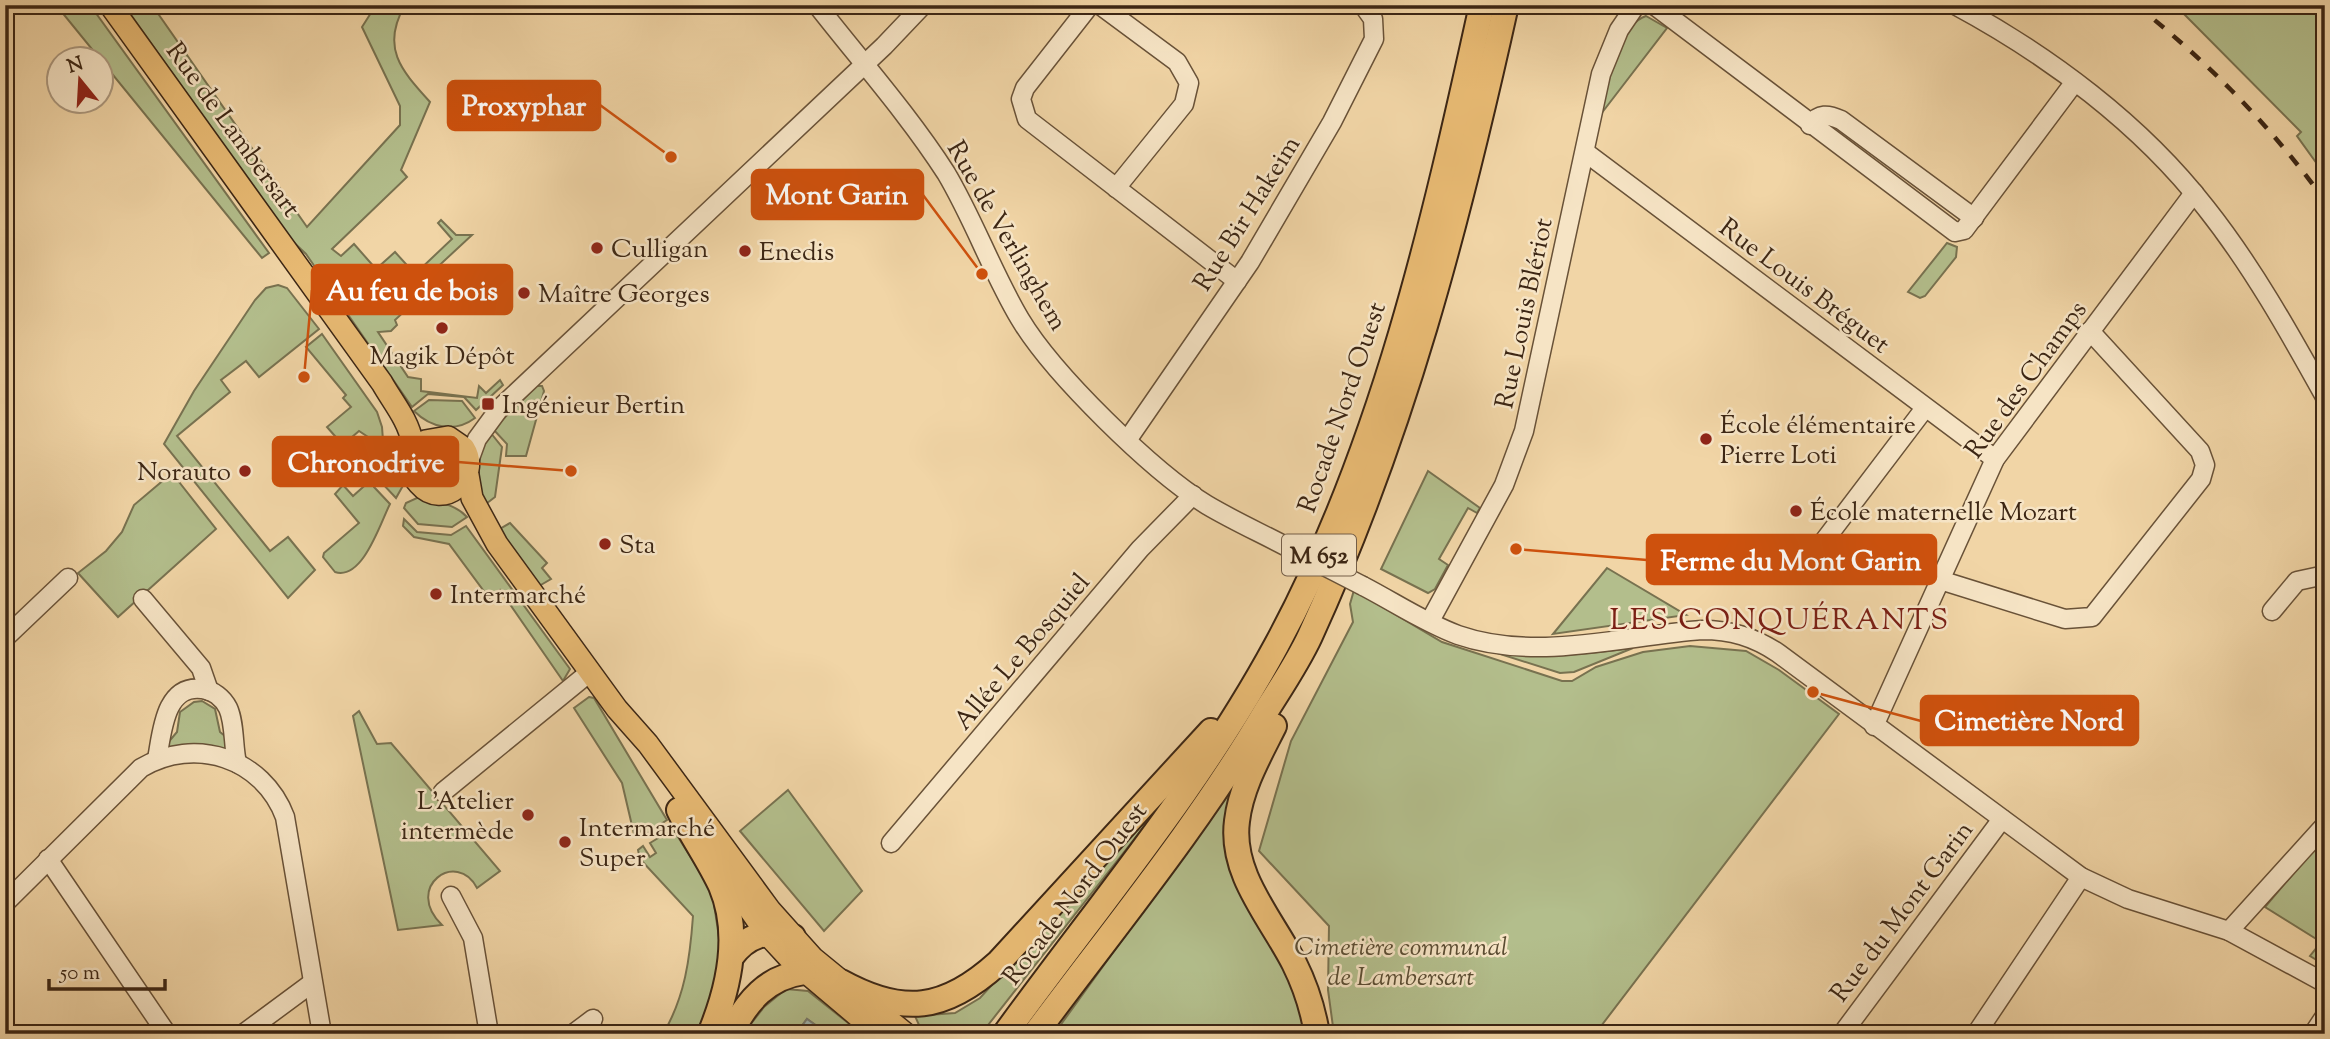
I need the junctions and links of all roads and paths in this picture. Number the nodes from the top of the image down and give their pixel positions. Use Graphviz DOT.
graph roads {
  1 [pos="110,5"];
  2 [pos="817,5"];
  3 [pos="923,5"];
  4 [pos="1090,5"];
  5 [pos="1100,5"];
  6 [pos="1363,5"];
  7 [pos="1482,5"];
  8 [pos="1506,5"];
  9 [pos="1636,5"];
  10 [pos="1654,5"];
  11 [pos="1955,5"];
  12 [pos="863,64"];
  13 [pos="2074,83"];
  14 [pos="1585,152"];
  15 [pos="1116,188"];
  16 [pos="2194,193"];
  17 [pos="1237,281"];
  18 [pos="2090,331"];
  19 [pos="382,383"];
  20 [pos="2325,397"];
  21 [pos="1924,408"];
  22 [pos="499,410"];
  23 [pos="443,436"];
  24 [pos="1128,439"];
  25 [pos="412,459"];
  26 [pos="1994,459"];
  27 [pos="469,468"];
  28 [pos="441,494"];
  29 [pos="1193,495"];
  30 [pos="497,544"];
  31 [pos="1802,570"];
  32 [pos="2325,575"];
  33 [pos="68,578"];
  34 [pos="1940,580"];
  35 [pos="143,599"];
  36 [pos="2272,611"];
  37 [pos="1430,621"];
  38 [pos="8,630"];
  39 [pos="1309,638"];
  40 [pos="1277,645"];
  41 [pos="590,672"];
  42 [pos="209,691"];
  43 [pos="617,709"];
  44 [pos="1874,726"];
  45 [pos="157,760"];
  46 [pos="245,767"];
  47 [pos="443,792"];
  48 [pos="679,810"];
  49 [pos="2002,819"];
  50 [pos="2325,825"];
  51 [pos="891,843"];
  52 [pos="48,859"];
  53 [pos="2081,877"];
  54 [pos="451,896"];
  55 [pos="5,903"];
  56 [pos="2229,931"];
  57 [pos="766,933"];
  58 [pos="793,937"];
  59 [pos="731,957"];
  60 [pos="804,972"];
  61 [pos="312,982"];
  62 [pos="841,982"];
  63 [pos="2325,984"];
  64 [pos="2325,1016"];
  65 [pos="593,1019"];
  66 [pos="167,1034"];
  67 [pos="243,1034"];
  68 [pos="322,1034"];
  69 [pos="489,1034"];
  70 [pos="573,1034"];
  71 [pos="710,1034"];
  72 [pos="730,1034"];
  73 [pos="879,1034"];
  74 [pos="906,1034"];
  75 [pos="1005,1034"];
  76 [pos="1035,1034"];
  77 [pos="1317,1034"];
  78 [pos="1842,1034"];
  79 [pos="1976,1034"];
  80 [pos="2313,1034"];
  1 -- 19 [label="main road, Rue de Lambersart"];
  2 -- 12 [label="street, Rue de Verlinghem"];
  3 -- 12 [label="street"];
  4 -- 15 [label="street"];
  5 -- 15 [label="street"];
  6 -- 17 [label="street, Rue Bir Hakeim"];
  7 -- 40 [label="highway, Rocade Nord Ouest / M 652"];
  8 -- 39 [label="highway, Rocade Nord Ouest / M 652"];
  9 -- 14 [label="street, Rue Louis Blériot"];
  10 -- 13 [label="street"];
  11 -- 13 [label="street"];
  12 -- 22 [label="street"];
  12 -- 24 [label="street, Rue de Verlinghem"];
  13 -- 16 [label="street"];
  14 -- 21 [label="street, Rue Louis Bréguet"];
  14 -- 37 [label="street, Rue Louis Blériot"];
  15 -- 17 [label="street"];
  16 -- 18 [label="street, Rue des Champs"];
  16 -- 20 [label="street"];
  17 -- 24 [label="street, Rue Bir Hakeim"];
  18 -- 26 [label="street, Rue des Champs"];
  18 -- 34 [label="street"];
  19 -- 23 [label="main road"];
  19 -- 25 [label="main road"];
  21 -- 26 [label="street, Rue Louis Bréguet"];
  21 -- 31 [label="street"];
  22 -- 23 [label="street"];
  22 -- 27 [label="street"];
  23 -- 25 [label="main road"];
  23 -- 27 [label="main road"];
  24 -- 29 [label="street, Rue de Verlinghem"];
  25 -- 28 [label="main road"];
  26 -- 34 [label="street, Rue des Champs"];
  27 -- 28 [label="main road"];
  27 -- 30 [label="main road"];
  28 -- 30 [label="main road"];
  29 -- 37 [label="street, Rue de Verlinghem, bridge"];
  29 -- 51 [label="street, Allée Le Bosquiel"];
  30 -- 41 [label="main road"];
  32 -- 36 [label="street"];
  33 -- 38 [label="street"];
  34 -- 44 [label="street, Rue des Champs"];
  35 -- 42 [label="street"];
  37 -- 44 [label="street, Rue de Verlinghem"];
  39 -- 76 [label="highway, Rocade Nord Ouest / M 652"];
  39 -- 77 [label="highway"];
  40 -- 62 [label="highway"];
  40 -- 75 [label="highway, Rocade Nord Ouest / M 652"];
  41 -- 43 [label="main road"];
  41 -- 47 [label="street"];
  42 -- 45 [label="street"];
  42 -- 46 [label="street"];
  43 -- 48 [label="main road"];
  43 -- 58 [label="main road"];
  44 -- 49 [label="street, Rue de Verlinghem"];
  45 -- 46 [label="street"];
  45 -- 52 [label="street"];
  46 -- 61 [label="street"];
  48 -- 57 [label="main road"];
  48 -- 59 [label="highway"];
  49 -- 53 [label="street, Rue de Verlinghem"];
  49 -- 78 [label="street, Rue du Mont Garin"];
  50 -- 56 [label="street"];
  52 -- 55 [label="street"];
  52 -- 66 [label="street"];
  53 -- 56 [label="street, Rue de Verlinghem"];
  53 -- 79 [label="street"];
  54 -- 69 [label="street"];
  56 -- 63 [label="street, Rue de Verlinghem"];
  57 -- 58 [label="highway"];
  57 -- 59 [label="highway"];
  57 -- 60 [label="main road"];
  58 -- 62 [label="main road"];
  59 -- 71 [label="highway"];
  60 -- 72 [label="highway"];
  60 -- 73 [label="main road"];
  61 -- 67 [label="street"];
  61 -- 68 [label="street"];
  62 -- 74 [label="main road"];
  64 -- 80 [label="street"];
  65 -- 70 [label="street"];
}
